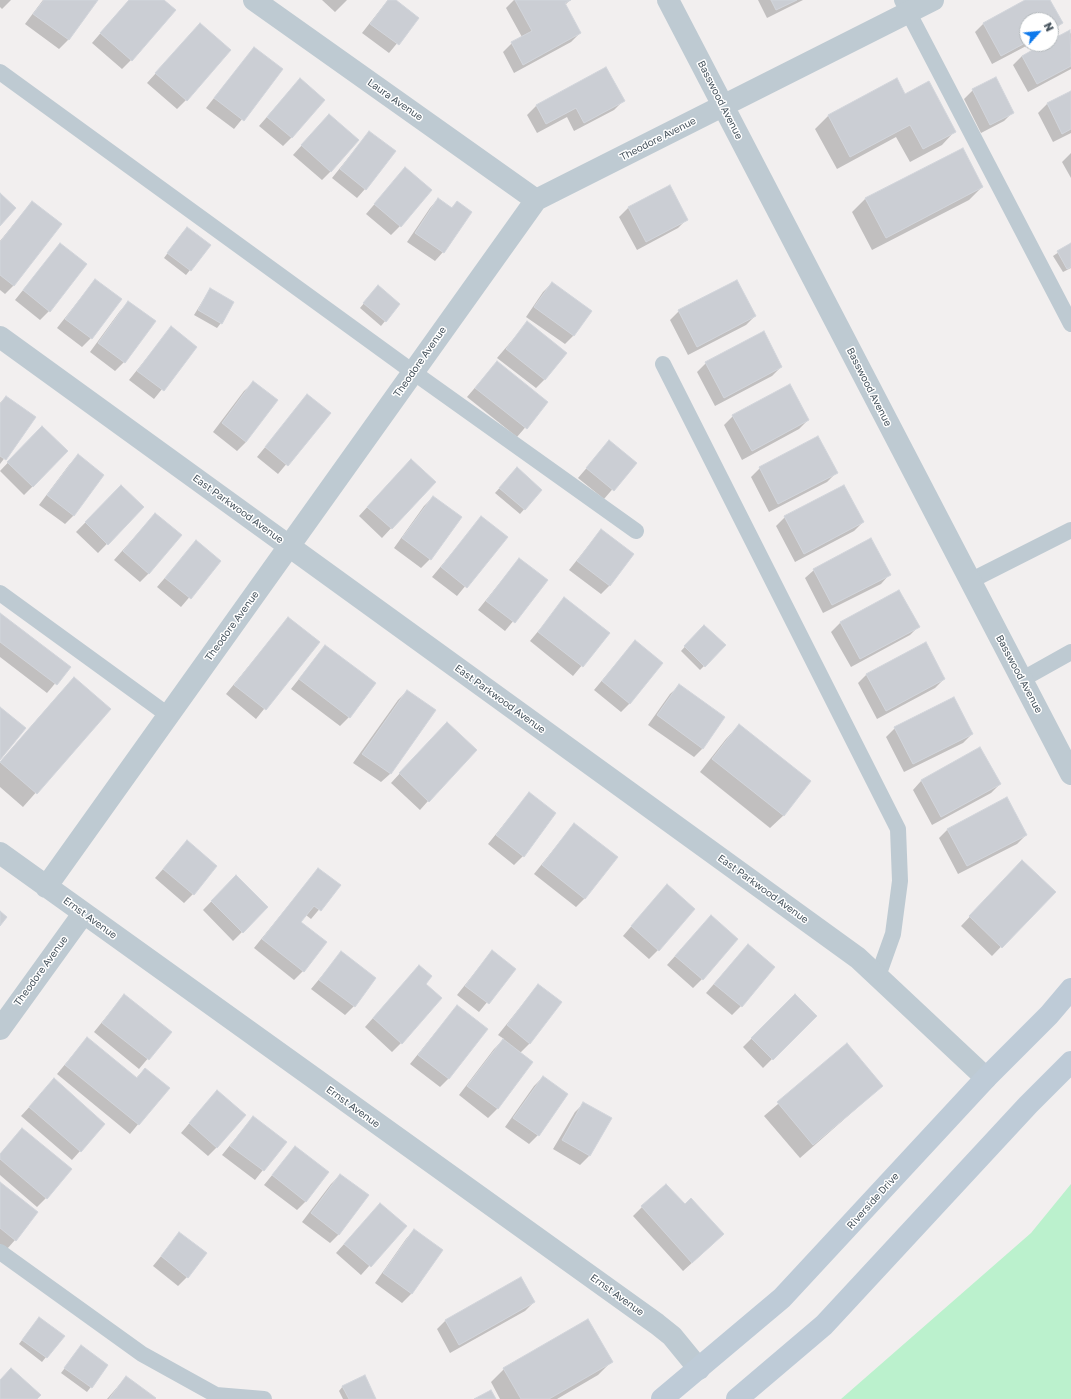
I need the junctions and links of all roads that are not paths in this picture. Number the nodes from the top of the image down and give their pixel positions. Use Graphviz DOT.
graph roads {
  1 [pos="254,0"];
  2 [pos="668,0"];
  3 [pos="934,0"];
  4 [pos="905,6"];
  5 [pos="0,72"];
  6 [pos="723,106"];
  7 [pos="536,200"];
  8 [pos="1071,324"];
  9 [pos="0,337"];
  10 [pos="663,364"];
  11 [pos="414,372"];
  12 [pos="1071,530"];
  13 [pos="636,531"];
  14 [pos="290,546"];
  15 [pos="970,581"];
  16 [pos="0,594"];
  17 [pos="1071,652"];
  18 [pos="1021,680"];
  19 [pos="168,715"];
  20 [pos="1071,774"];
  21 [pos="0,853"];
  22 [pos="46,887"];
  23 [pos="83,914"];
  24 [pos="878,976"];
  25 [pos="1071,989"];
  26 [pos="0,1029"];
  27 [pos="1071,1062"];
  28 [pos="986,1078"];
  29 [pos="0,1252"];
  30 [pos="699,1369"];
  31 [pos="264,1399"];
  32 [pos="662,1399"];
  33 [pos="737,1399"];
  1 -- 7 [label="street, Laura Avenue"];
  2 -- 6 [label="street, Basswood Avenue"];
  3 -- 4 [label="street, Theodore Avenue"];
  4 -- 6 [label="street, Theodore Avenue"];
  4 -- 8 [label="lane"];
  5 -- 11 [label="lane"];
  6 -- 7 [label="street, Theodore Avenue"];
  6 -- 15 [label="street, Basswood Avenue"];
  7 -- 11 [label="street, Theodore Avenue"];
  9 -- 14 [label="street, East Parkwood Avenue"];
  10 -- 24 [label="lane"];
  11 -- 13 [label="lane"];
  11 -- 14 [label="street, Theodore Avenue"];
  12 -- 15 [label="lane"];
  14 -- 19 [label="street, Theodore Avenue"];
  14 -- 24 [label="street, East Parkwood Avenue"];
  15 -- 18 [label="street, Basswood Avenue"];
  16 -- 19 [label="lane"];
  17 -- 18 [label="lane"];
  18 -- 20 [label="street, Basswood Avenue"];
  19 -- 22 [label="street, Theodore Avenue"];
  21 -- 22 [label="street, Ernst Avenue"];
  22 -- 23 [label="street, Ernst Avenue"];
  23 -- 26 [label="street, Theodore Avenue"];
  23 -- 30 [label="street, Ernst Avenue"];
  24 -- 28 [label="street, East Parkwood Avenue"];
  25 -- 28 [label="main road, Riverside Drive"];
  27 -- 33 [label="main road"];
  28 -- 30 [label="main road, Riverside Drive"];
  29 -- 31 [label="lane"];
  30 -- 32 [label="main road, Riverside Drive"];
}
